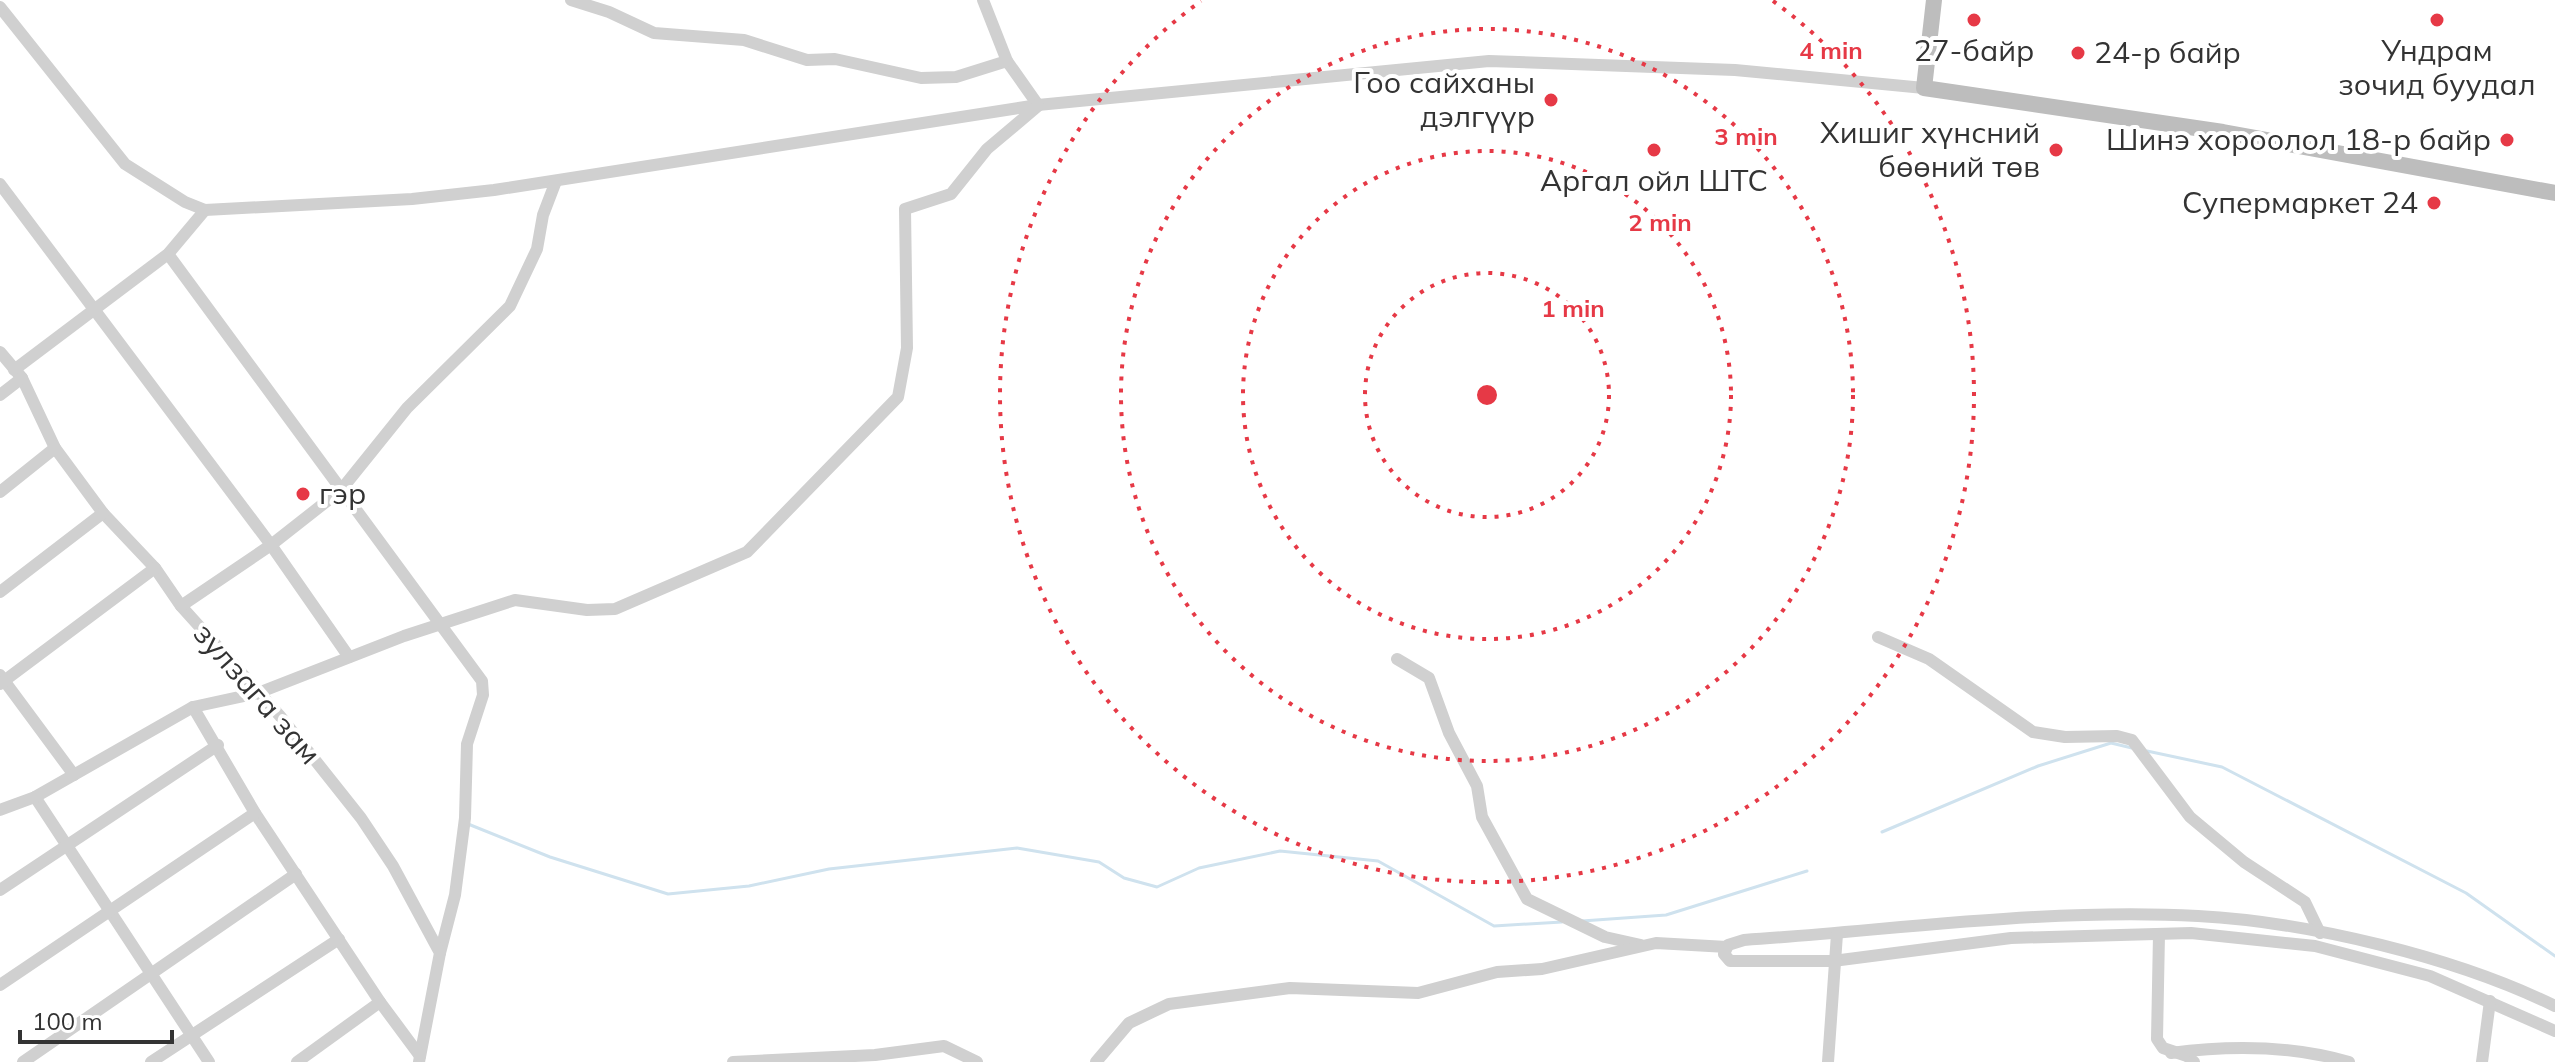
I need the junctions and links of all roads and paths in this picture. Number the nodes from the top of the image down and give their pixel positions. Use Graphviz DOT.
graph roads {
  1 [pos="571,0"];
  2 [pos="983,0"];
  3 [pos="1934,0"];
  4 [pos="0,7"];
  5 [pos="1007,61"];
  6 [pos="1924,88"];
  7 [pos="1038,105"];
  8 [pos="556,181"];
  9 [pos="0,184"];
  10 [pos="2555,193"];
  11 [pos="205,210"];
  12 [pos="168,254"];
  13 [pos="96,310"];
  14 [pos="0,352"];
  15 [pos="18,374"];
  16 [pos="0,395"];
  17 [pos="55,448"];
  18 [pos="341,490"];
  19 [pos="0,492"];
  20 [pos="103,513"];
  21 [pos="271,545"];
  22 [pos="155,568"];
  23 [pos="0,592"];
  24 [pos="181,606"];
  25 [pos="439,623"];
  26 [pos="1878,637"];
  27 [pos="349,657"];
  28 [pos="1397,659"];
  29 [pos="2,681"];
  30 [pos="258,693"];
  31 [pos="193,707"];
  32 [pos="218,745"];
  33 [pos="74,775"];
  34 [pos="35,797"];
  35 [pos="0,810"];
  36 [pos="255,813"];
  37 [pos="69,846"];
  38 [pos="296,874"];
  39 [pos="0,890"];
  40 [pos="108,911"];
  41 [pos="2320,933"];
  42 [pos="1837,934"];
  43 [pos="2159,934"];
  44 [pos="339,939"];
  45 [pos="1644,946"];
  46 [pos="1727,947"];
  47 [pos="440,953"];
  48 [pos="1833,961"];
  49 [pos="151,972"];
  50 [pos="0,985"];
  51 [pos="2490,1001"];
  52 [pos="380,1002"];
  53 [pos="2555,1006"];
  54 [pos="2555,1031"];
  55 [pos="192,1036"];
  56 [pos="2171,1053"];
  57 [pos="419,1059"];
  58 [pos="23,1062"];
  59 [pos="151,1062"];
  60 [pos="209,1062"];
  61 [pos="297,1062"];
  62 [pos="733,1062"];
  63 [pos="977,1062"];
  64 [pos="1096,1062"];
  65 [pos="1828,1062"];
  66 [pos="2194,1062"];
  67 [pos="2349,1062"];
  68 [pos="2482,1062"];
  1 -- 5 [label="street"];
  2 -- 5 [label="street"];
  3 -- 6 [label="street"];
  4 -- 11 [label="street"];
  5 -- 7 [label="street"];
  6 -- 7 [label="street"];
  6 -- 10 [label="street"];
  7 -- 8 [label="street"];
  7 -- 25 [label="street, зулзага зам"];
  8 -- 11 [label="street"];
  8 -- 18 [label="street"];
  9 -- 13 [label="street"];
  11 -- 12 [label="street"];
  12 -- 13 [label="street"];
  12 -- 18 [label="street"];
  13 -- 15 [label="street"];
  13 -- 21 [label="street"];
  14 -- 15 [label="street, зулзага зам"];
  15 -- 16 [label="street"];
  15 -- 17 [label="street, зулзага зам"];
  17 -- 19 [label="street"];
  17 -- 20 [label="street, зулзага зам"];
  18 -- 21 [label="street"];
  18 -- 25 [label="street"];
  20 -- 22 [label="street, зулзага зам"];
  20 -- 23 [label="street"];
  21 -- 24 [label="street"];
  21 -- 27 [label="street"];
  22 -- 24 [label="street, зулзага зам"];
  22 -- 29 [label="street"];
  24 -- 30 [label="street, зулзага зам"];
  25 -- 27 [label="street, зулзага зам"];
  25 -- 47 [label="street"];
  26 -- 41 [label="street"];
  27 -- 30 [label="street, зулзага зам"];
  28 -- 45 [label="street"];
  29 -- 33 [label="street"];
  30 -- 31 [label="street, зулзага зам"];
  30 -- 47 [label="street, зулзага зам"];
  31 -- 32 [label="street"];
  31 -- 33 [label="street, зулзага зам"];
  32 -- 36 [label="street"];
  32 -- 37 [label="street"];
  33 -- 34 [label="street, зулзага зам"];
  34 -- 35 [label="street, зулзага зам"];
  34 -- 37 [label="street"];
  36 -- 38 [label="street"];
  36 -- 40 [label="street"];
  37 -- 39 [label="street"];
  37 -- 40 [label="street"];
  38 -- 44 [label="street"];
  38 -- 49 [label="street"];
  40 -- 49 [label="street"];
  40 -- 50 [label="street"];
  41 -- 42 [label="street"];
  41 -- 53 [label="street"];
  42 -- 46 [label="street"];
  42 -- 48 [label="street"];
  43 -- 48 [label="street"];
  43 -- 51 [label="street"];
  43 -- 56 [label="street"];
  44 -- 52 [label="street"];
  44 -- 55 [label="street"];
  45 -- 46 [label="street"];
  45 -- 64 [label="street"];
  46 -- 48 [label="street"];
  47 -- 57 [label="street"];
  48 -- 65 [label="street"];
  49 -- 55 [label="street"];
  49 -- 58 [label="street"];
  51 -- 54 [label="street"];
  51 -- 68 [label="street"];
  52 -- 57 [label="street"];
  52 -- 61 [label="street"];
  55 -- 59 [label="street"];
  55 -- 60 [label="street"];
  56 -- 66 [label="street"];
  56 -- 67 [label="street"];
  62 -- 63 [label="street"];
}
